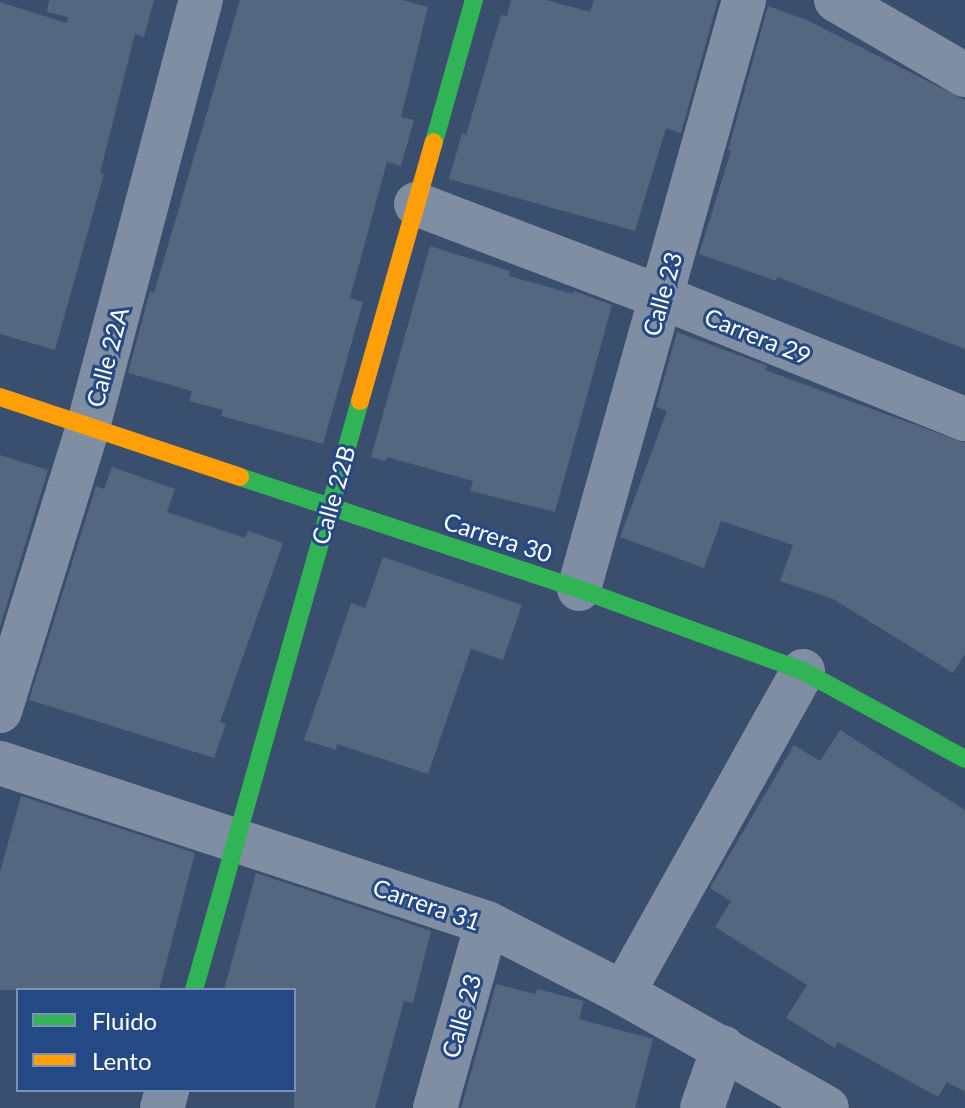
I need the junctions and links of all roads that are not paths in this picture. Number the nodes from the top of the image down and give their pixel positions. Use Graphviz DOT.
graph roads {
  1 [pos="201,0"];
  2 [pos="474,0"];
  3 [pos="744,0"];
  4 [pos="836,0"];
  5 [pos="965,75"];
  6 [pos="416,204"];
  7 [pos="661,297"];
  8 [pos="0,397"];
  9 [pos="965,419"];
  10 [pos="88,427"];
  11 [pos="329,508"];
  12 [pos="579,589"];
  13 [pos="803,671"];
  14 [pos="0,711"];
  15 [pos="965,759"];
  16 [pos="0,763"];
  17 [pos="235,840"];
  18 [pos="487,923"];
  19 [pos="195,988"];
  20 [pos="623,993"];
  21 [pos="723,1048"];
  22 [pos="435,1108"];
  23 [pos="702,1108"];
  24 [pos="827,1108"];
  1 -- 10 [label="street, Calle 22A"];
  2 -- 6 [label="street, Calle 22B"];
  3 -- 7 [label="street, Calle 23"];
  4 -- 5 [label="street"];
  6 -- 7 [label="street, Carrera 29"];
  6 -- 11 [label="street, Calle 22B"];
  7 -- 9 [label="street, Carrera 29"];
  7 -- 12 [label="street, Calle 23"];
  8 -- 10 [label="street, Carrera 30"];
  10 -- 11 [label="street, Carrera 30"];
  10 -- 14 [label="street, Calle 22A"];
  11 -- 12 [label="street, Carrera 30"];
  11 -- 17 [label="street, Calle 22B"];
  12 -- 13 [label="street, Carrera 30"];
  13 -- 15 [label="street, Carrera 30"];
  13 -- 20 [label="street"];
  16 -- 17 [label="street, Carrera 31"];
  17 -- 18 [label="street, Carrera 31"];
  17 -- 19 [label="street, Calle 22B"];
  18 -- 20 [label="street, Carrera 31"];
  18 -- 22 [label="street, Calle 23"];
  20 -- 21 [label="street, Carrera 31"];
  21 -- 23 [label="street"];
  21 -- 24 [label="street, Carrera 31"];
}
